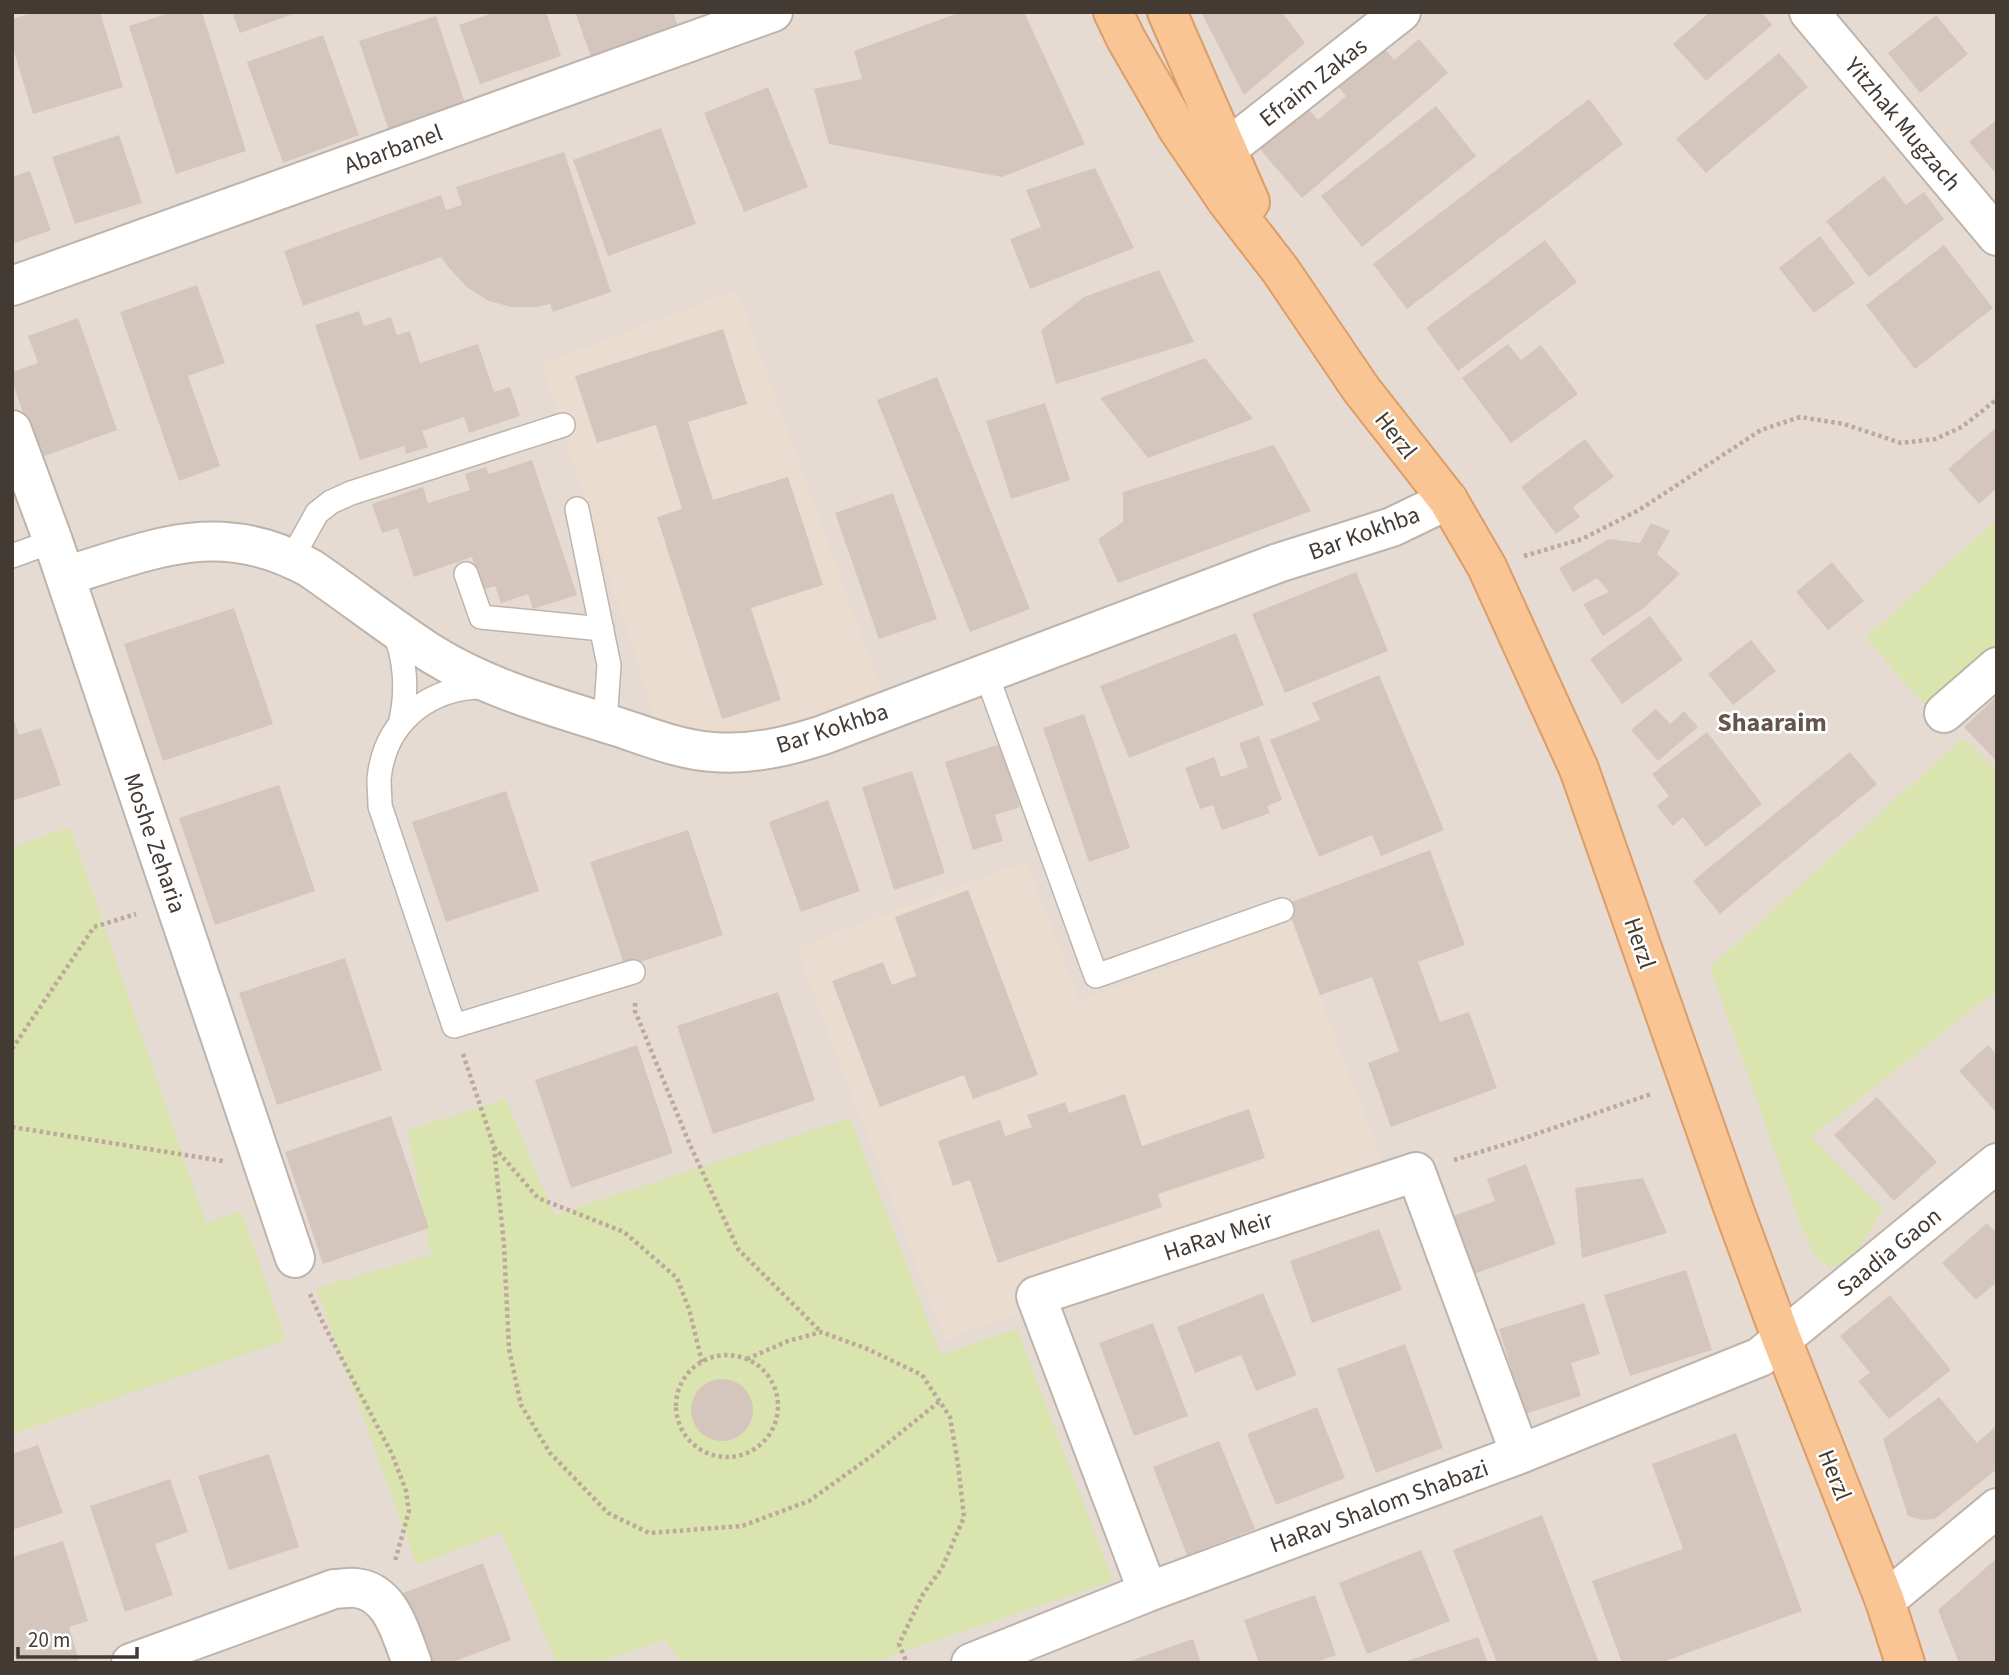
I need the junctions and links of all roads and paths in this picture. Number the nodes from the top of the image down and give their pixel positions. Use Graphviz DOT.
graph roads {
  1 [pos="773,12"];
  2 [pos="1113,12"];
  3 [pos="1167,12"];
  4 [pos="1401,12"];
  5 [pos="1810,12"];
  6 [pos="1227,154"];
  7 [pos="1997,236"];
  8 [pos="1281,271"];
  9 [pos="12,286"];
  10 [pos="1997,398"];
  11 [pos="564,425"];
  12 [pos="12,430"];
  13 [pos="1448,500"];
  14 [pos="577,509"];
  15 [pos="12,556"];
  16 [pos="59,558"];
  17 [pos="292,558"];
  18 [pos="1487,567"];
  19 [pos="466,574"];
  20 [pos="390,624"];
  21 [pos="602,629"];
  22 [pos="1997,667"];
  23 [pos="986,673"];
  24 [pos="501,688"];
  25 [pos="1944,713"];
  26 [pos="605,723"];
  27 [pos="400,724"];
  28 [pos="175,901"];
  29 [pos="1282,910"];
  30 [pos="633,972"];
  31 [pos="454,1026"];
  32 [pos="12,1049"];
  33 [pos="1689,1081"];
  34 [pos="12,1127"];
  35 [pos="494,1147"];
  36 [pos="1997,1163"];
  37 [pos="265,1168"];
  38 [pos="1416,1171"];
  39 [pos="295,1258"];
  40 [pos="821,1332"];
  41 [pos="1782,1340"];
  42 [pos="747,1359"];
  43 [pos="702,1362"];
  44 [pos="940,1401"];
  45 [pos="1520,1454"];
  46 [pos="1997,1508"];
  47 [pos="1148,1592"];
  48 [pos="379,1597"];
  49 [pos="1885,1601"];
  50 [pos="131,1663"];
  51 [pos="412,1663"];
  52 [pos="907,1663"];
  53 [pos="971,1663"];
  54 [pos="1905,1663"];
  1 -- 9 [label="street, Abarbanel"];
  2 -- 8 [label="main road, Herzl"];
  3 -- 6 [label="main road, Herzl"];
  4 -- 6 [label="street, Efraim Zakas"];
  5 -- 7 [label="street, Yitzhak Mugzach"];
  6 -- 8 [label="main road, Herzl"];
  8 -- 13 [label="main road, Herzl"];
  10 -- 18 [label="path"];
  11 -- 17 [label="lane"];
  12 -- 16 [label="street, Moshe Zeharia"];
  13 -- 18 [label="main road, Herzl"];
  13 -- 23 [label="street, Bar Kokhba"];
  14 -- 21 [label="lane"];
  15 -- 16 [label="lane"];
  16 -- 17 [label="street, Bar Kokhba"];
  16 -- 28 [label="street, Moshe Zeharia"];
  17 -- 20 [label="street, Bar Kokhba"];
  18 -- 33 [label="main road, Herzl"];
  19 -- 21 [label="lane"];
  20 -- 24 [label="street, Bar Kokhba"];
  20 -- 27 [label="lane"];
  21 -- 26 [label="lane"];
  22 -- 25 [label="street"];
  23 -- 26 [label="street, Bar Kokhba"];
  23 -- 29 [label="lane"];
  24 -- 26 [label="street, Bar Kokhba"];
  24 -- 27 [label="lane"];
  27 -- 31 [label="lane"];
  28 -- 32 [label="path"];
  28 -- 37 [label="street, Moshe Zeharia"];
  30 -- 31 [label="lane"];
  30 -- 40 [label="path"];
  31 -- 35 [label="path"];
  33 -- 38 [label="path"];
  33 -- 41 [label="main road, Herzl"];
  34 -- 37 [label="path"];
  35 -- 43 [label="path"];
  35 -- 44 [label="path"];
  36 -- 41 [label="street, Saadia Gaon"];
  37 -- 39 [label="street, Moshe Zeharia"];
  38 -- 45 [label="street"];
  38 -- 47 [label="street, HaRav Meir"];
  39 -- 48 [label="path"];
  40 -- 42 [label="path"];
  40 -- 44 [label="path"];
  41 -- 45 [label="street, HaRav Shalom Shabazi"];
  41 -- 49 [label="main road, Herzl"];
  42 -- 43 [label="path"];
  42 -- 43 [label="path"];
  44 -- 52 [label="path"];
  45 -- 47 [label="street, HaRav Shalom Shabazi"];
  46 -- 49 [label="street"];
  47 -- 53 [label="street, HaRav Shalom Shabazi"];
  48 -- 50 [label="street"];
  48 -- 51 [label="street"];
  49 -- 54 [label="main road, Herzl"];
}
